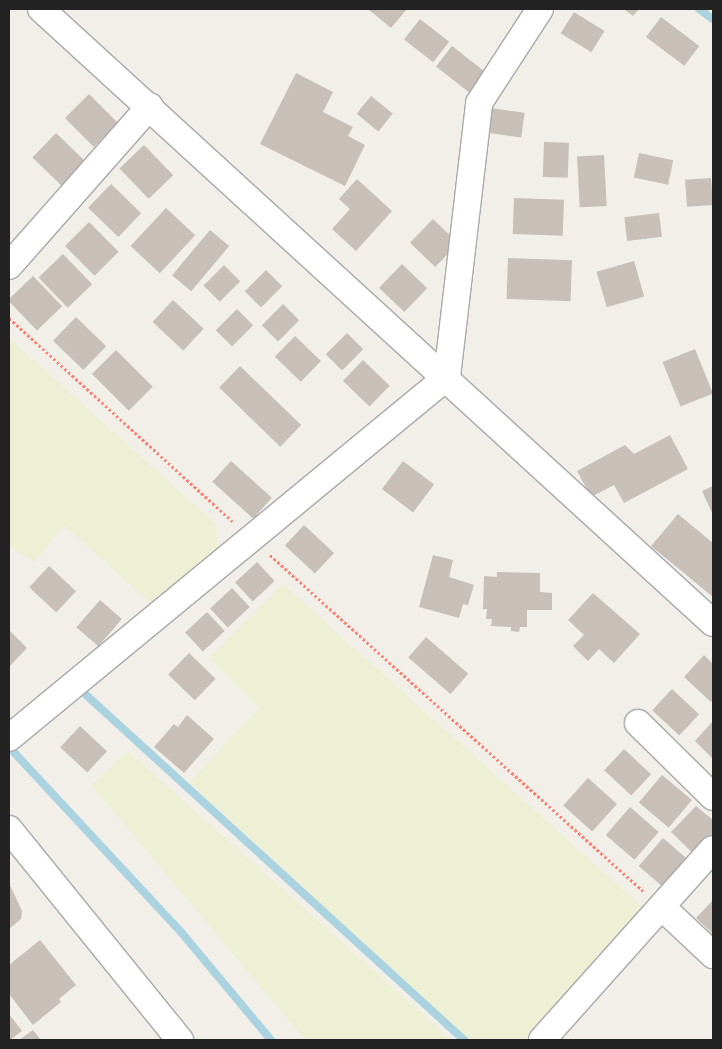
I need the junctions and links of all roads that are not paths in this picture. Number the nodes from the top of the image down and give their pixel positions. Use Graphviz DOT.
graph roads {
  1 [pos="41,9"];
  2 [pos="540,9"];
  3 [pos="150,106"];
  4 [pos="9,266"];
  5 [pos="447,377"];
  6 [pos="713,623"];
  7 [pos="638,723"];
  8 [pos="16,732"];
  9 [pos="713,797"];
  10 [pos="9,829"];
  11 [pos="713,849"];
  12 [pos="662,908"];
  13 [pos="713,955"];
  14 [pos="180,1040"];
  15 [pos="542,1040"];
  1 -- 3 [label="street"];
  2 -- 5 [label="street"];
  3 -- 4 [label="street"];
  3 -- 5 [label="street"];
  5 -- 6 [label="street"];
  5 -- 8 [label="street"];
  7 -- 9 [label="street"];
  10 -- 14 [label="street"];
  11 -- 12 [label="street"];
  12 -- 13 [label="street"];
  12 -- 15 [label="street"];
}
